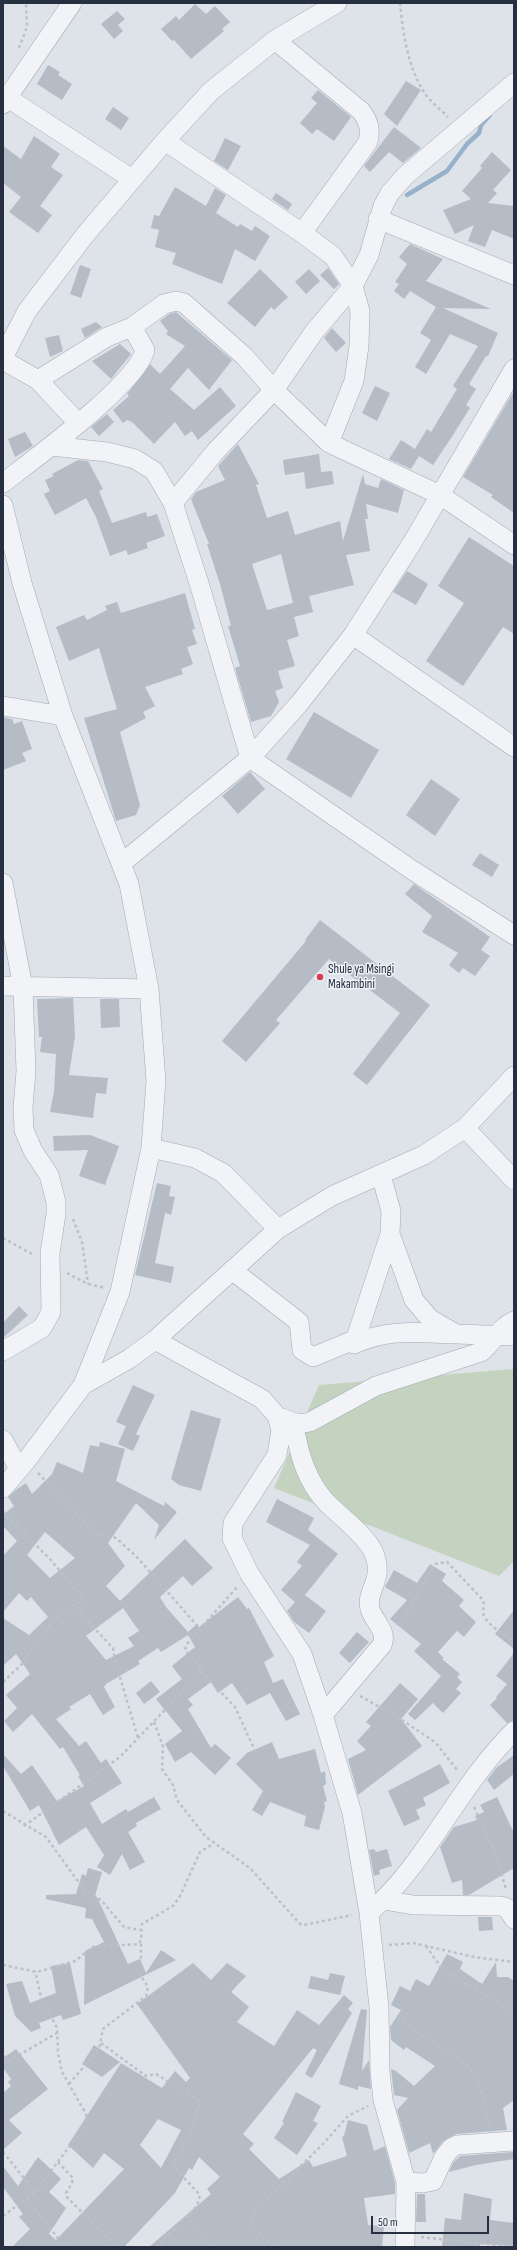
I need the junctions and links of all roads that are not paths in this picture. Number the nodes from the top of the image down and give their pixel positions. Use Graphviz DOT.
graph roads {
  1 [pos="72,3"];
  2 [pos="337,3"];
  3 [pos="275,40"];
  4 [pos="514,83"];
  5 [pos="6,101"];
  6 [pos="165,141"];
  7 [pos="132,179"];
  8 [pos="378,219"];
  9 [pos="302,233"];
  10 [pos="514,275"];
  11 [pos="353,286"];
  12 [pos="132,327"];
  13 [pos="3,359"];
  14 [pos="514,369"];
  15 [pos="38,380"];
  16 [pos="274,390"];
  17 [pos="78,423"];
  18 [pos="329,443"];
  19 [pos="51,446"];
  20 [pos="3,482"];
  21 [pos="440,494"];
  22 [pos="173,503"];
  23 [pos="3,505"];
  24 [pos="514,545"];
  25 [pos="353,635"];
  26 [pos="3,706"];
  27 [pos="63,716"];
  28 [pos="514,747"];
  29 [pos="250,758"];
  30 [pos="122,863"];
  31 [pos="3,883"];
  32 [pos="514,935"];
  33 [pos="3,986"];
  34 [pos="23,987"];
  35 [pos="149,989"];
  36 [pos="514,1076"];
  37 [pos="465,1128"];
  38 [pos="151,1148"];
  39 [pos="381,1175"];
  40 [pos="514,1180"];
  41 [pos="278,1229"];
  42 [pos="390,1234"];
  43 [pos="232,1270"];
  44 [pos="514,1321"];
  45 [pos="456,1334"];
  46 [pos="505,1336"];
  47 [pos="155,1340"];
  48 [pos="354,1344"];
  49 [pos="3,1351"];
  50 [pos="84,1385"];
  51 [pos="285,1419"];
  52 [pos="3,1440"];
  53 [pos="23,1465"];
  54 [pos="3,1488"];
  55 [pos="322,1715"];
  56 [pos="514,1731"];
  57 [pos="384,1900"];
  58 [pos="369,1912"];
  59 [pos="510,1913"];
  60 [pos="514,2141"];
  61 [pos="406,2182"];
  62 [pos="405,2241"];
  1 -- 5 [label="street"];
  2 -- 3 [label="street"];
  3 -- 6 [label="street"];
  3 -- 9 [label="street"];
  4 -- 8 [label="street"];
  5 -- 7 [label="street"];
  6 -- 7 [label="street"];
  6 -- 9 [label="street"];
  7 -- 13 [label="street"];
  8 -- 10 [label="street"];
  8 -- 11 [label="street"];
  9 -- 11 [label="street"];
  11 -- 16 [label="street"];
  11 -- 18 [label="street"];
  12 -- 15 [label="street"];
  12 -- 16 [label="street"];
  12 -- 17 [label="street"];
  13 -- 15 [label="street"];
  14 -- 21 [label="street"];
  15 -- 17 [label="street"];
  16 -- 18 [label="street"];
  16 -- 22 [label="street"];
  17 -- 19 [label="street"];
  18 -- 21 [label="street"];
  19 -- 20 [label="street"];
  19 -- 22 [label="street"];
  21 -- 24 [label="street"];
  21 -- 25 [label="street"];
  22 -- 29 [label="street"];
  23 -- 27 [label="street"];
  25 -- 28 [label="street"];
  25 -- 29 [label="street"];
  26 -- 27 [label="street"];
  27 -- 30 [label="street"];
  29 -- 30 [label="street"];
  29 -- 32 [label="street"];
  30 -- 35 [label="street"];
  31 -- 34 [label="street"];
  33 -- 34 [label="street"];
  34 -- 35 [label="street"];
  34 -- 49 [label="street"];
  35 -- 38 [label="street"];
  36 -- 37 [label="street"];
  37 -- 39 [label="street"];
  37 -- 40 [label="street"];
  38 -- 41 [label="street"];
  38 -- 50 [label="street"];
  39 -- 41 [label="street"];
  39 -- 42 [label="street"];
  41 -- 43 [label="street"];
  42 -- 45 [label="street"];
  42 -- 48 [label="street"];
  43 -- 47 [label="street"];
  43 -- 48 [label="street"];
  44 -- 46 [label="street"];
  45 -- 46 [label="street"];
  45 -- 48 [label="street"];
  46 -- 51 [label="street"];
  47 -- 50 [label="street"];
  47 -- 51 [label="street"];
  50 -- 53 [label="street"];
  51 -- 55 [label="street"];
  51 -- 55 [label="street"];
  52 -- 53 [label="street"];
  53 -- 54 [label="street"];
  55 -- 58 [label="street"];
  56 -- 57 [label="street"];
  57 -- 58 [label="street"];
  57 -- 59 [label="street"];
  58 -- 61 [label="street"];
  60 -- 61 [label="street"];
  61 -- 62 [label="street"];
}
